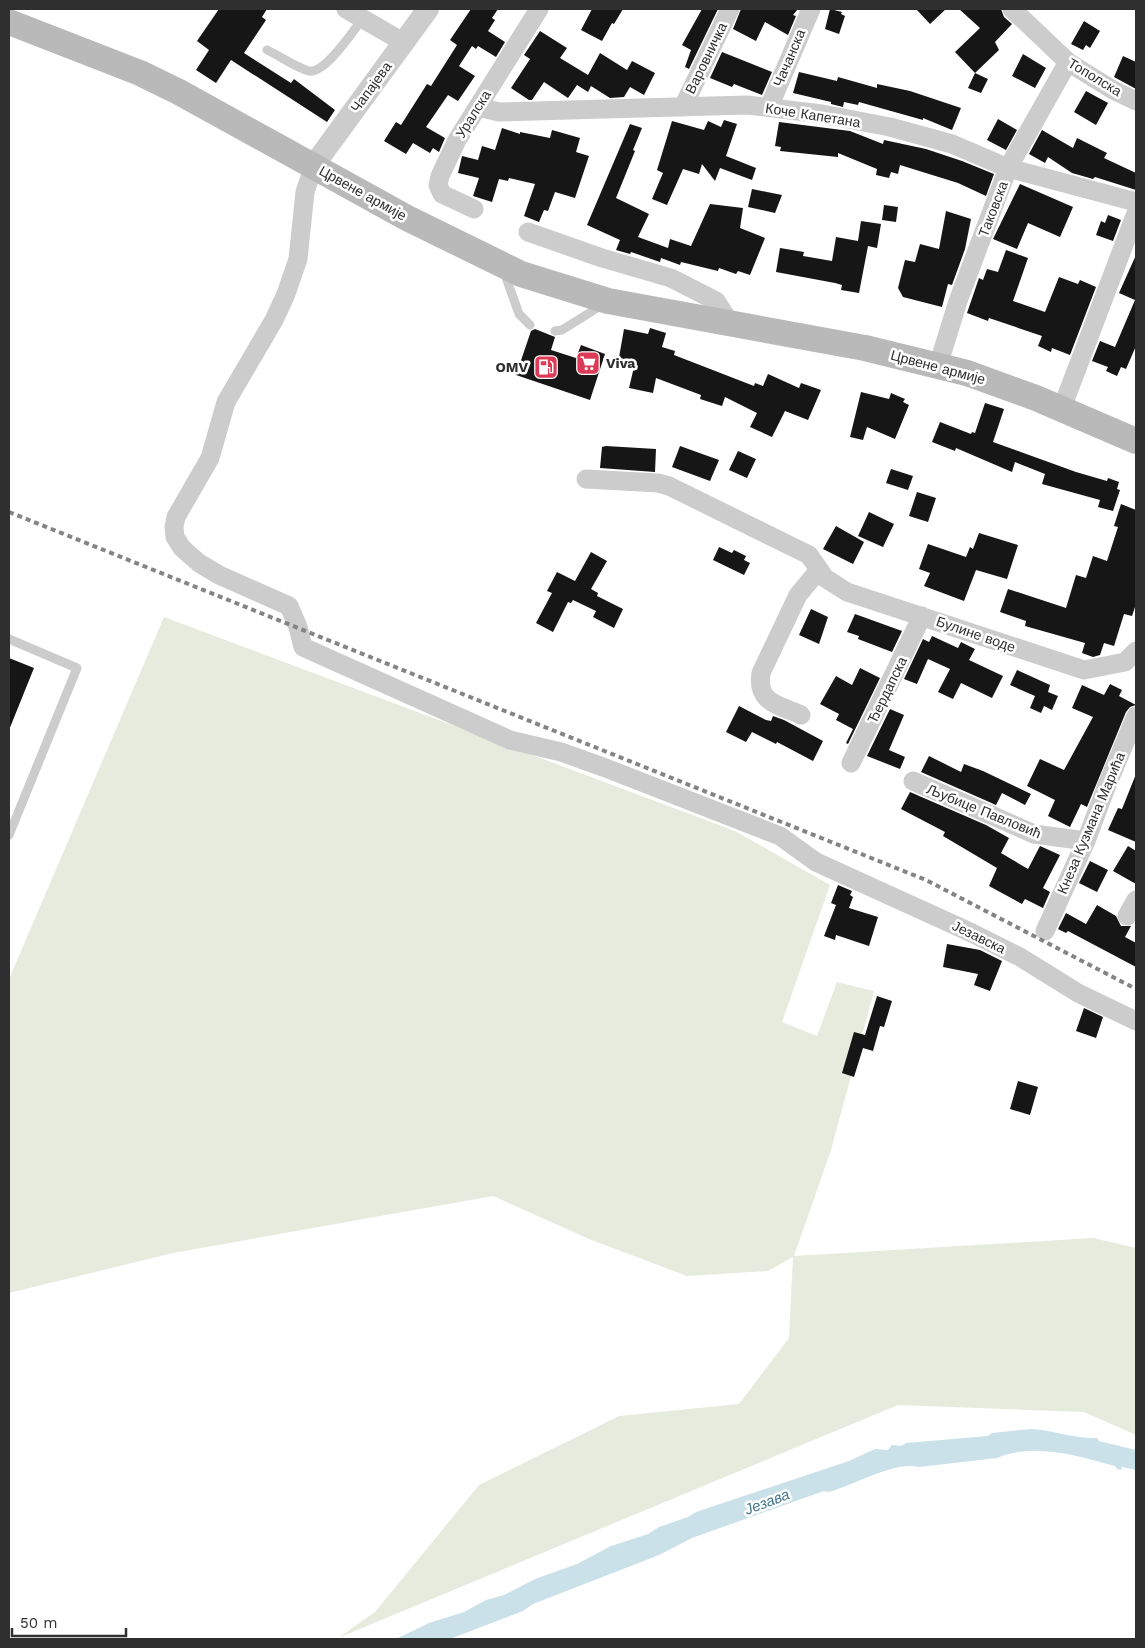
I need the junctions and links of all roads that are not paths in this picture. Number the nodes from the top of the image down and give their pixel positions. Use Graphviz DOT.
graph roads {
  1 [pos="346,9"];
  2 [pos="428,9"];
  3 [pos="539,9"];
  4 [pos="730,9"];
  5 [pos="810,9"];
  6 [pos="1012,9"];
  7 [pos="363,18"];
  8 [pos="9,22"];
  9 [pos="403,42"];
  10 [pos="267,50"];
  11 [pos="1068,62"];
  12 [pos="1136,101"];
  13 [pos="478,107"];
  14 [pos="683,107"];
  15 [pos="769,108"];
  16 [pos="314,165"];
  17 [pos="1008,168"];
  18 [pos="1136,202"];
  19 [pos="474,208"];
  20 [pos="1136,213"];
  21 [pos="528,232"];
  22 [pos="503,266"];
  23 [pos="608,301"];
  24 [pos="731,324"];
  25 [pos="530,325"];
  26 [pos="554,331"];
  27 [pos="938,366"];
  28 [pos="1062,408"];
  29 [pos="1136,440"];
  30 [pos="586,479"];
  31 [pos="818,571"];
  32 [pos="922,616"];
  33 [pos="9,639"];
  34 [pos="1136,651"];
  35 [pos="801,715"];
  36 [pos="1136,716"];
  37 [pos="850,763"];
  38 [pos="913,782"];
  39 [pos="9,835"];
  40 [pos="1086,840"];
  41 [pos="1136,900"];
  42 [pos="1127,916"];
  43 [pos="1045,931"];
  44 [pos="1136,1022"];
  1 -- 7 [label="street"];
  2 -- 9 [label="street, Чапајева"];
  3 -- 13 [label="street, Уралска"];
  4 -- 14 [label="street, Варовничка"];
  5 -- 15 [label="street, Чачанска"];
  6 -- 11 [label="street, Тополска"];
  7 -- 9 [label="street"];
  7 -- 10 [label="lane"];
  8 -- 16 [label="main road, Црвене армије"];
  9 -- 16 [label="street, Чапајева"];
  11 -- 12 [label="street, Тополска"];
  11 -- 17 [label="street, Таковска"];
  13 -- 14 [label="street, Коче Капетана"];
  13 -- 19 [label="street, Уралска"];
  14 -- 15 [label="street, Коче Капетана"];
  15 -- 17 [label="street, Коче Капетана"];
  16 -- 22 [label="main road, Црвене армије"];
  16 -- 44 [label="street, Језавска"];
  17 -- 18 [label="street, Коче Капетана"];
  17 -- 27 [label="street, Таковска"];
  20 -- 28 [label="street"];
  21 -- 24 [label="street"];
  22 -- 23 [label="main road, Црвене армије"];
  22 -- 25 [label="lane"];
  23 -- 24 [label="main road, Црвене армије"];
  23 -- 26 [label="lane"];
  24 -- 27 [label="main road, Црвене армије"];
  27 -- 28 [label="main road, Црвене армије"];
  28 -- 29 [label="main road, Црвене армије"];
  30 -- 31 [label="street, Булине воде"];
  31 -- 32 [label="street, Булине воде"];
  31 -- 35 [label="street"];
  32 -- 34 [label="street, Булине воде"];
  32 -- 37 [label="street, Ђердапска"];
  33 -- 39 [label="lane"];
  36 -- 40 [label="street, Кнеза Кузмана Марића"];
  38 -- 40 [label="street, Љубице Павловић"];
  40 -- 43 [label="street, Кнеза Кузмана Марића"];
  41 -- 42 [label="street"];
}
